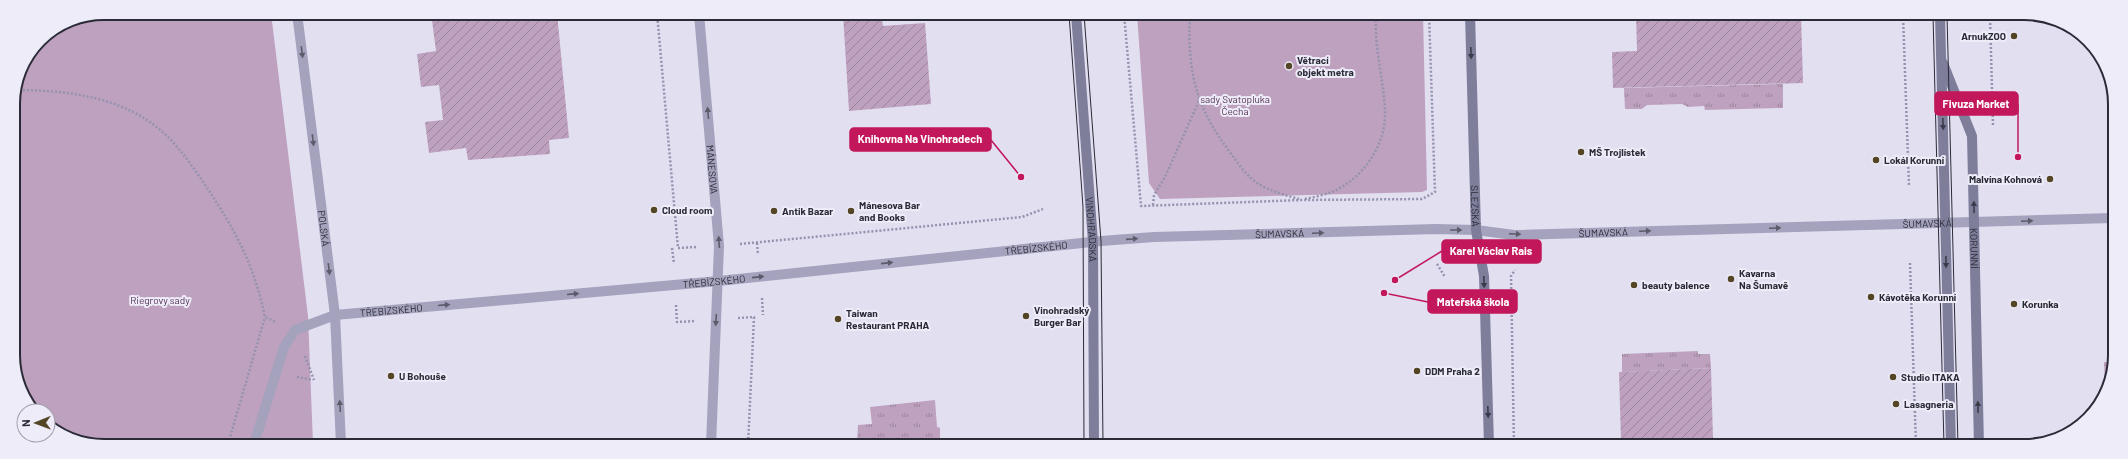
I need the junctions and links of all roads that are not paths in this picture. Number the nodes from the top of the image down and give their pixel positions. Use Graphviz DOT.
graph roads {
  1 [pos="298,20"];
  2 [pos="700,20"];
  3 [pos="1076,20"];
  4 [pos="1470,20"];
  5 [pos="1940,20"];
  6 [pos="1941,57"];
  7 [pos="2108,218"];
  8 [pos="1974,222"];
  9 [pos="1945,223"];
  10 [pos="1476,230"];
  11 [pos="1093,242"];
  12 [pos="719,281"];
  13 [pos="335,315"];
  14 [pos="256,439"];
  15 [pos="342,439"];
  16 [pos="711,439"];
  17 [pos="1094,439"];
  18 [pos="1489,439"];
  19 [pos="1951,439"];
  20 [pos="1979,439"];
  1 -- 13 [label="street, POLSKÁ, one-way"];
  12 -- 2 [label="street, MÁNESOVA, one-way"];
  3 -- 11 [label="street, VINOHRADSKÁ"];
  4 -- 10 [label="street, SLEZSKÁ, one-way"];
  5 -- 6 [label="street, KORUNNÍ"];
  8 -- 6 [label="street, KORUNNÍ, one-way"];
  6 -- 9 [label="street, KORUNNÍ, one-way"];
  8 -- 7 [label="street, ŠUMAVSKÁ, one-way"];
  8 -- 9 [label="street, ŠUMAVSKÁ"];
  20 -- 8 [label="street, KORUNNÍ, one-way"];
  10 -- 9 [label="street, ŠUMAVSKÁ, one-way"];
  9 -- 19 [label="street, KORUNNÍ, one-way"];
  11 -- 10 [label="street, ŠUMAVSKÁ, one-way"];
  10 -- 18 [label="street, SLEZSKÁ, one-way"];
  12 -- 11 [label="street, TŘEBÍZSKÉHO, one-way"];
  11 -- 17 [label="street, VINOHRADSKÁ"];
  13 -- 12 [label="street, TŘEBÍZSKÉHO, one-way"];
  12 -- 16 [label="street, MÁNESOVA, one-way"];
  13 -- 14 [label="street, TŘEBÍZSKÉHO"];
  15 -- 13 [label="street, POLSKÁ, one-way"];
}
